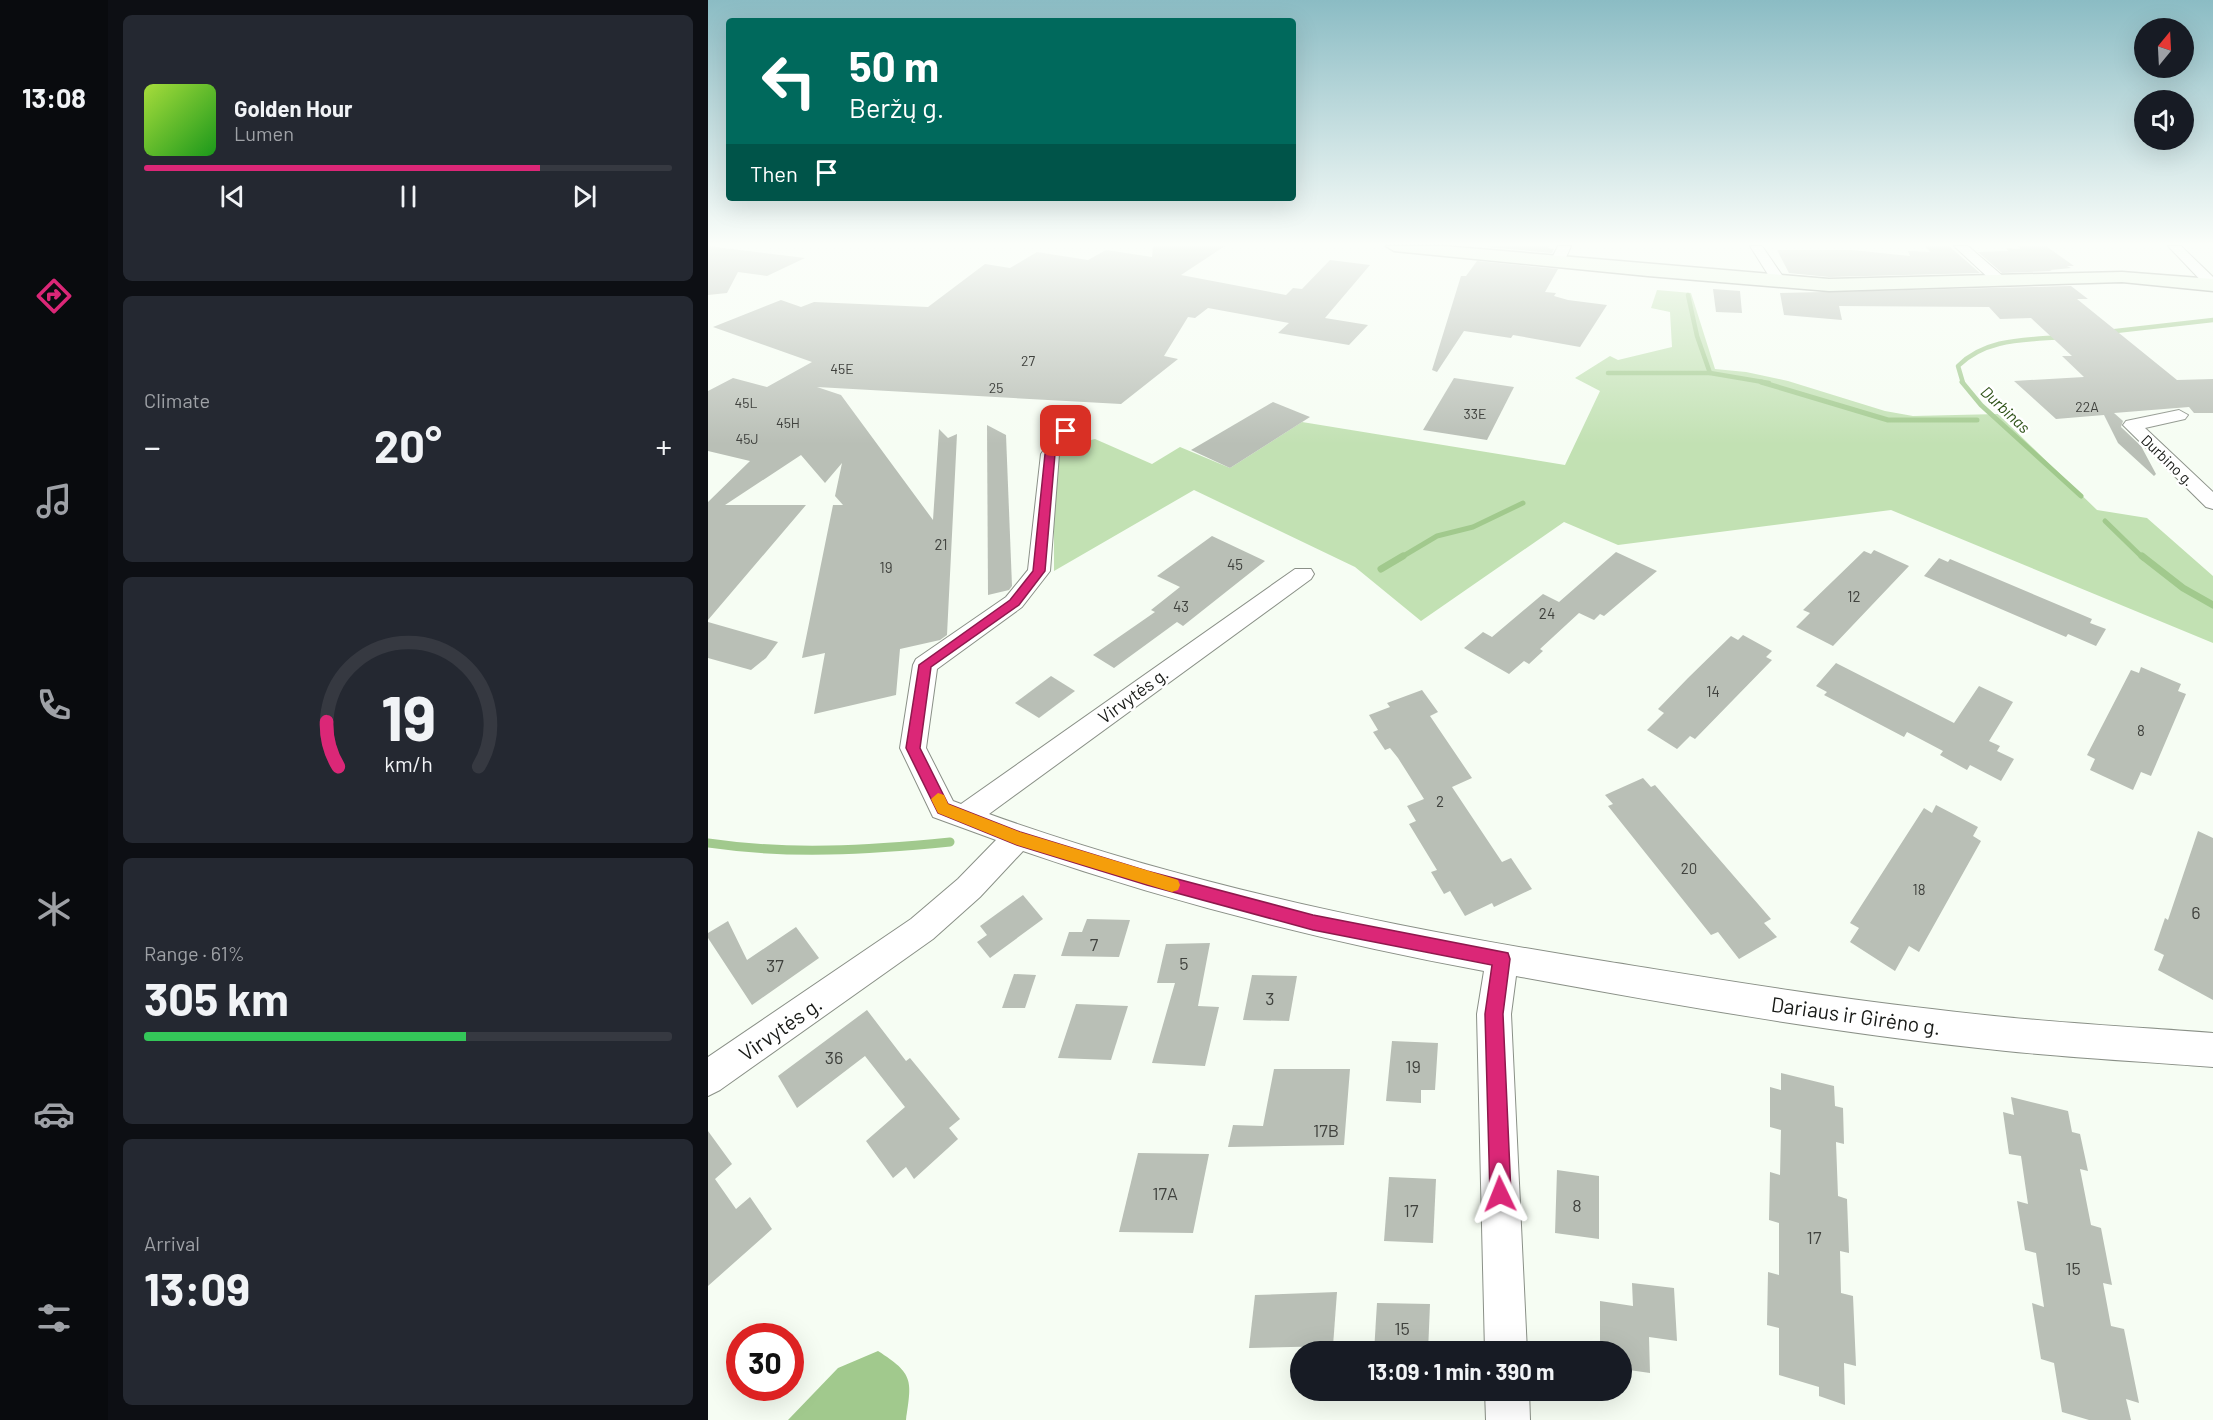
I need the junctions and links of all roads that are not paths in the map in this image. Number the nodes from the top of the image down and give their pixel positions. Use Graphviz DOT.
graph roads {
  1 [pos="2179,415"];
  2 [pos="1066,431"];
  3 [pos="2213,503"];
  4 [pos="1303,574"];
  5 [pos="964,817"];
  6 [pos="1017,838"];
  7 [pos="1502,959"];
  8 [pos="2213,1050"];
  9 [pos="708,1078"];
  10 [pos="1506,1341"];
  11 [pos="1507,1401"];
  12 [pos="1508,1420"];
  1 -- 3 [label="street, Durbino g."];
  2 -- 5 [label="street, Dariaus ir Girėno g."];
  4 -- 5 [label="street, Virvytės g."];
  5 -- 6 [label="street, Dariaus ir Girėno g."];
  6 -- 7 [label="street, Dariaus ir Girėno g."];
  6 -- 9 [label="street, Virvytės g."];
  7 -- 8 [label="street, Dariaus ir Girėno g."];
  7 -- 10 [label="street"];
  11 -- 12 [label="street"];
}
